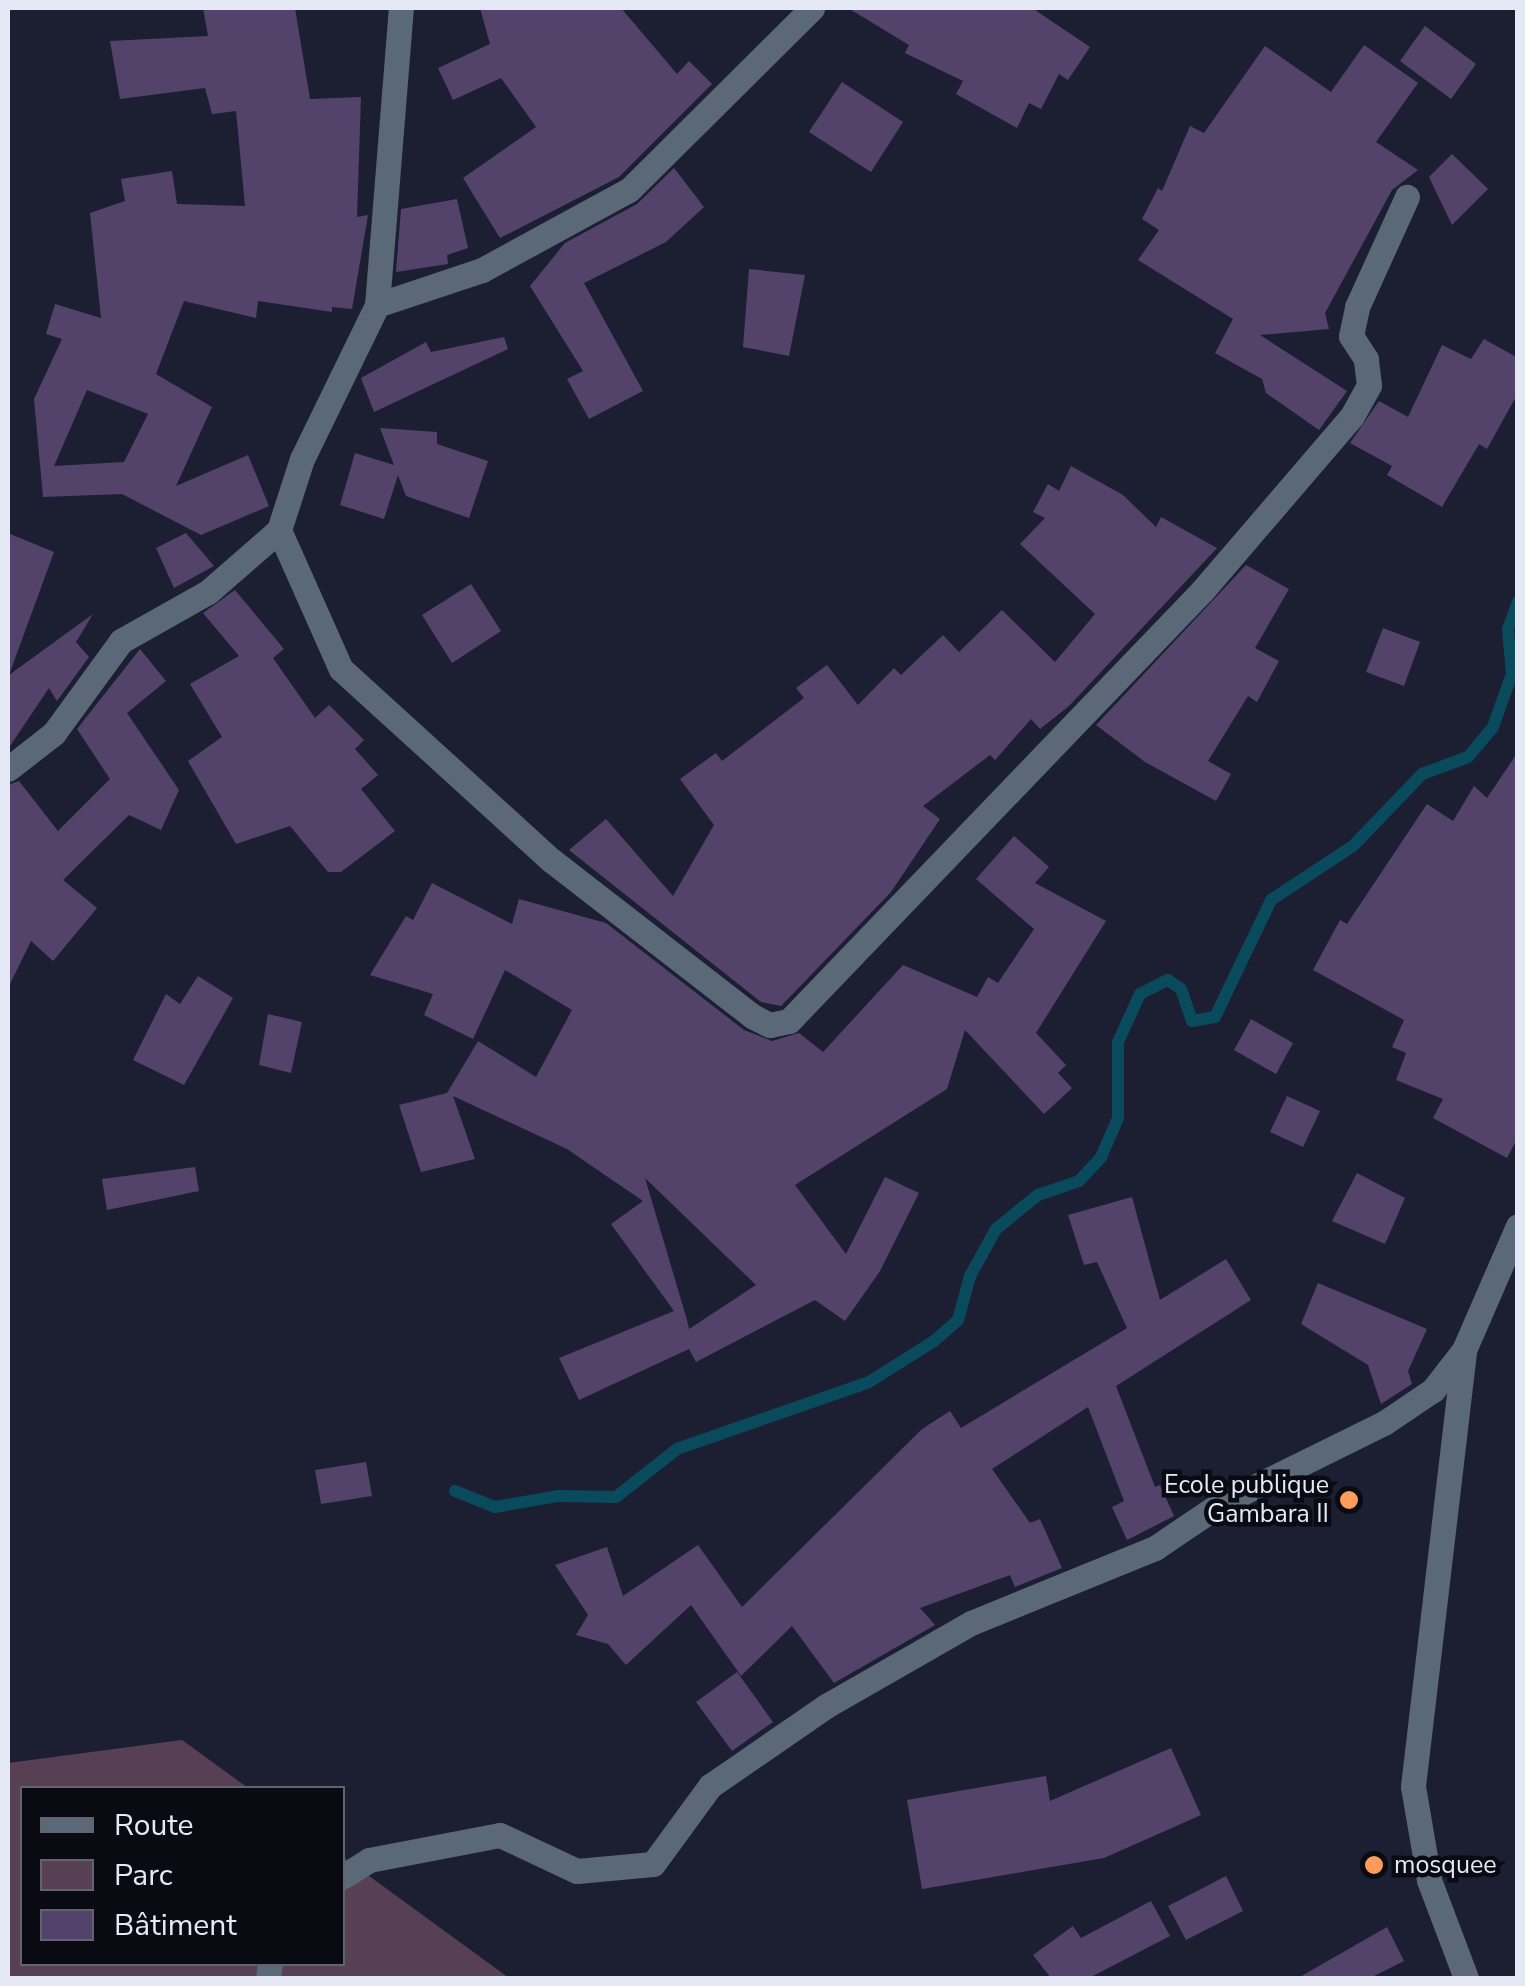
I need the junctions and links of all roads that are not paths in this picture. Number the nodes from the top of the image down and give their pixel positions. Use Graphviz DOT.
graph roads {
  1 [pos="401,8"];
  2 [pos="812,8"];
  3 [pos="1408,197"];
  4 [pos="377,305"];
  5 [pos="279,530"];
  6 [pos="8,769"];
  7 [pos="1518,1226"];
  8 [pos="1464,1350"];
  9 [pos="345,1875"];
  10 [pos="1466,1978"];
  1 -- 4 [label="street"];
  2 -- 4 [label="street"];
  3 -- 5 [label="street"];
  4 -- 5 [label="street"];
  5 -- 6 [label="street"];
  7 -- 8 [label="street"];
  8 -- 9 [label="street"];
  8 -- 10 [label="street"];
}
